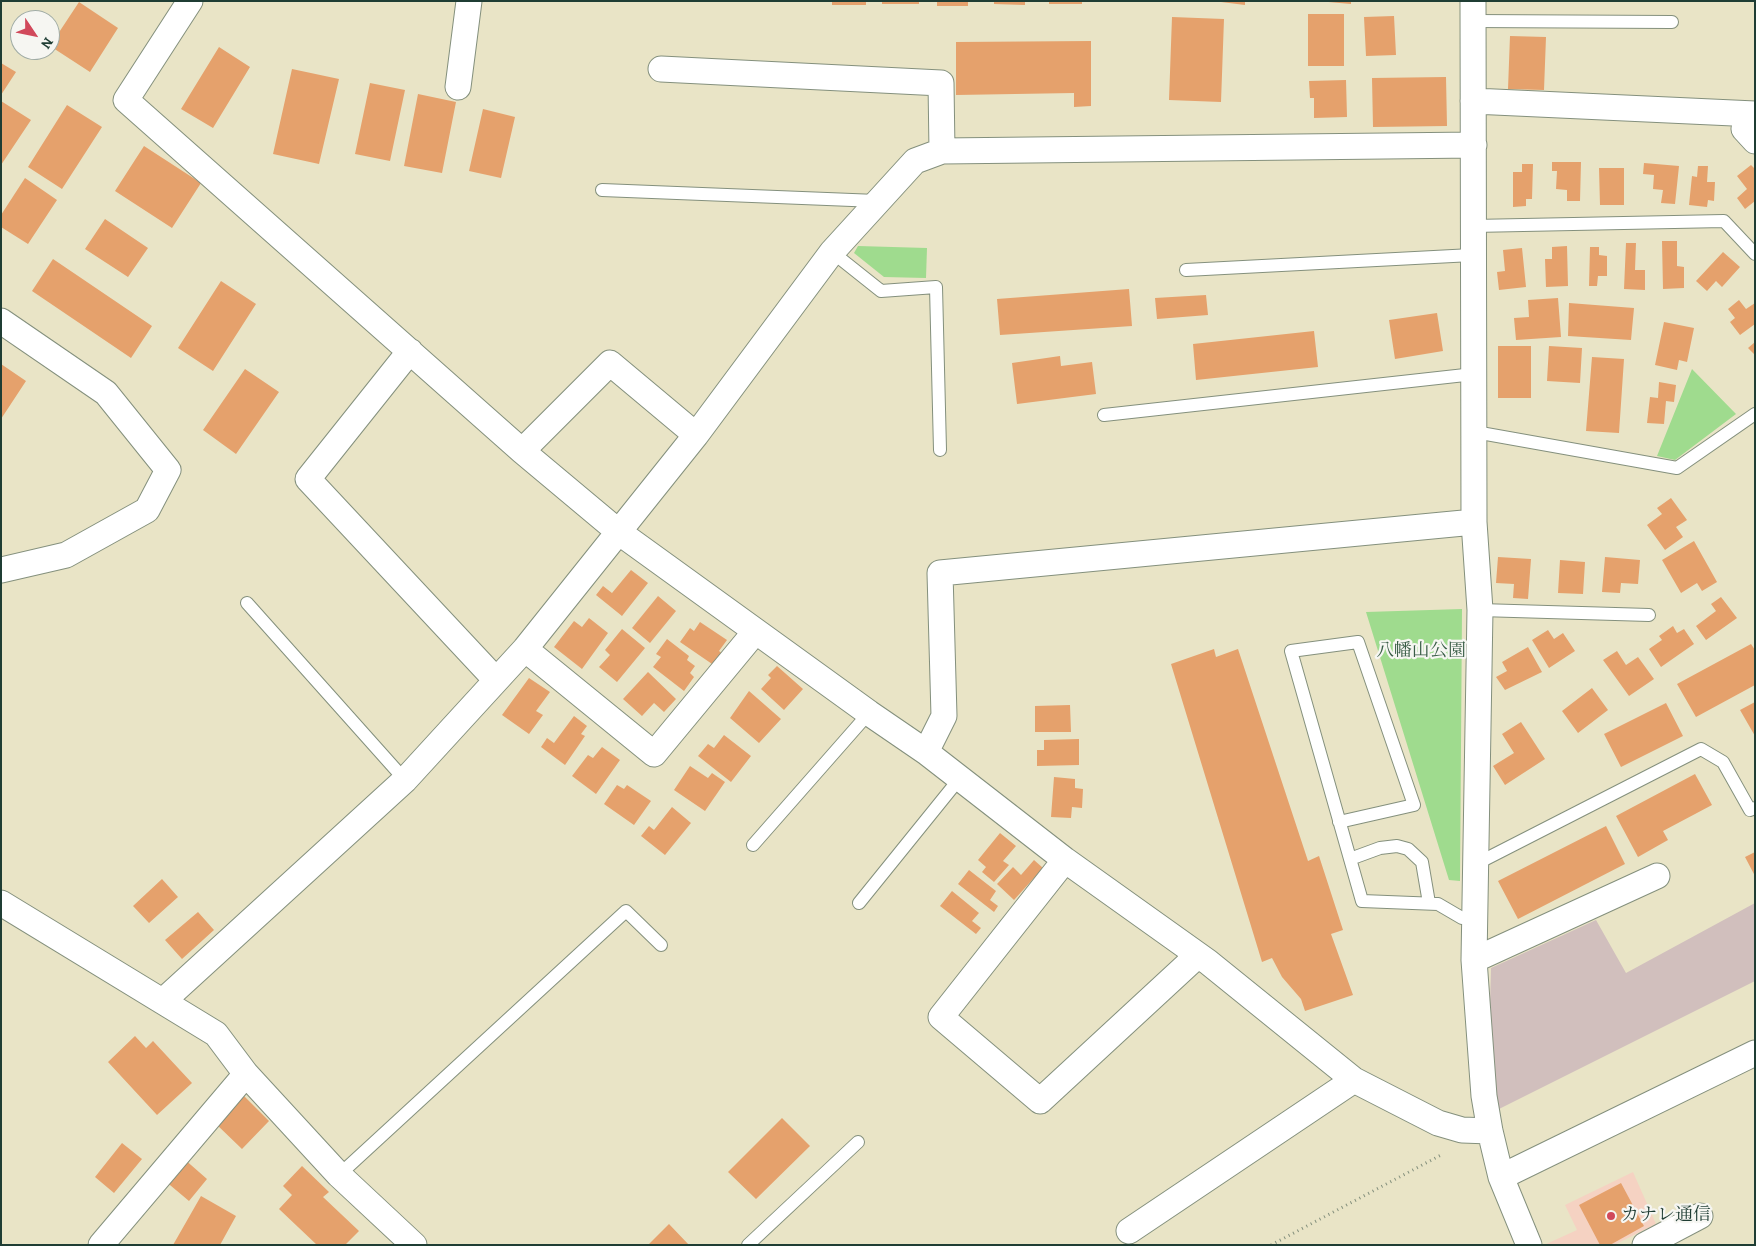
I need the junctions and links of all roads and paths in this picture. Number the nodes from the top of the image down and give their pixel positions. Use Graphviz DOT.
graph roads {
  1 [pos="190,1"];
  2 [pos="464,3"];
  3 [pos="1472,11"];
  4 [pos="1672,22"];
  5 [pos="661,70"];
  6 [pos="458,86"];
  7 [pos="1473,101"];
  8 [pos="1755,114"];
  9 [pos="1755,121"];
  10 [pos="1755,141"];
  11 [pos="1474,145"];
  12 [pos="942,151"];
  13 [pos="602,190"];
  14 [pos="877,201"];
  15 [pos="1473,226"];
  16 [pos="832,252"];
  17 [pos="1755,254"];
  18 [pos="1472,255"];
  19 [pos="1186,270"];
  20 [pos="1,321"];
  21 [pos="410,351"];
  22 [pos="1474,374"];
  23 [pos="1755,414"];
  24 [pos="1104,415"];
  25 [pos="1475,432"];
  26 [pos="696,435"];
  27 [pos="940,450"];
  28 [pos="522,451"];
  29 [pos="1474,522"];
  30 [pos="620,533"];
  31 [pos="1,570"];
  32 [pos="247,603"];
  33 [pos="1480,610"];
  34 [pos="1649,616"];
  35 [pos="755,632"];
  36 [pos="525,649"];
  37 [pos="496,680"];
  38 [pos="869,713"];
  39 [pos="926,752"];
  40 [pos="960,778"];
  41 [pos="405,780"];
  42 [pos="1755,808"];
  43 [pos="1339,822"];
  44 [pos="753,845"];
  45 [pos="1065,860"];
  46 [pos="1350,860"];
  47 [pos="1474,865"];
  48 [pos="1657,876"];
  49 [pos="1,903"];
  50 [pos="859,903"];
  51 [pos="1429,903"];
  52 [pos="1474,917"];
  53 [pos="661,945"];
  54 [pos="1198,955"];
  55 [pos="1474,960"];
  56 [pos="163,1001"];
  57 [pos="1755,1053"];
  58 [pos="246,1074"];
  59 [pos="1354,1080"];
  60 [pos="1462,1130"];
  61 [pos="1490,1131"];
  62 [pos="858,1142"];
  63 [pos="339,1176"];
  64 [pos="1501,1177"];
  65 [pos="1700,1216"];
  66 [pos="1129,1231"];
  67 [pos="101,1245"];
  68 [pos="414,1245"];
  69 [pos="748,1245"];
  70 [pos="1271,1245"];
  71 [pos="1529,1245"];
  72 [pos="1645,1245"];
  1 -- 21 [label="street"];
  2 -- 6 [label="street"];
  3 -- 4 [label="lane"];
  3 -- 7 [label="street"];
  5 -- 12 [label="street"];
  7 -- 8 [label="street"];
  7 -- 11 [label="street"];
  9 -- 10 [label="street"];
  11 -- 12 [label="street"];
  11 -- 15 [label="street"];
  12 -- 14 [label="street"];
  13 -- 14 [label="lane"];
  14 -- 16 [label="street"];
  15 -- 17 [label="lane"];
  15 -- 18 [label="street"];
  16 -- 26 [label="street"];
  16 -- 27 [label="lane"];
  18 -- 19 [label="lane"];
  18 -- 22 [label="street"];
  20 -- 31 [label="street"];
  21 -- 28 [label="street"];
  21 -- 37 [label="street"];
  22 -- 24 [label="lane"];
  22 -- 25 [label="street"];
  23 -- 25 [label="lane"];
  25 -- 29 [label="street"];
  26 -- 28 [label="street"];
  26 -- 30 [label="street"];
  28 -- 30 [label="street"];
  29 -- 33 [label="street"];
  29 -- 39 [label="street"];
  30 -- 35 [label="street"];
  30 -- 36 [label="street"];
  32 -- 41 [label="lane"];
  33 -- 34 [label="lane"];
  33 -- 47 [label="street"];
  35 -- 36 [label="street"];
  35 -- 38 [label="street"];
  36 -- 37 [label="street"];
  37 -- 41 [label="street"];
  38 -- 39 [label="street"];
  38 -- 44 [label="lane"];
  39 -- 40 [label="street"];
  40 -- 45 [label="street"];
  40 -- 50 [label="lane"];
  41 -- 56 [label="street"];
  42 -- 47 [label="lane"];
  43 -- 43 [label="lane"];
  43 -- 46 [label="lane"];
  45 -- 54 [label="street"];
  45 -- 54 [label="street"];
  46 -- 51 [label="lane"];
  46 -- 51 [label="lane"];
  47 -- 52 [label="street"];
  48 -- 55 [label="street"];
  49 -- 56 [label="street"];
  51 -- 52 [label="lane"];
  52 -- 55 [label="street"];
  53 -- 63 [label="lane"];
  54 -- 59 [label="street"];
  55 -- 61 [label="street"];
  56 -- 58 [label="street"];
  57 -- 64 [label="street"];
  58 -- 63 [label="street"];
  58 -- 67 [label="street"];
  59 -- 60 [label="street"];
  59 -- 66 [label="street"];
  60 -- 61 [label="street"];
  60 -- 70 [label="path"];
  61 -- 64 [label="street"];
  62 -- 69 [label="lane"];
  63 -- 68 [label="street"];
  64 -- 71 [label="street"];
  65 -- 72 [label="street"];
}
